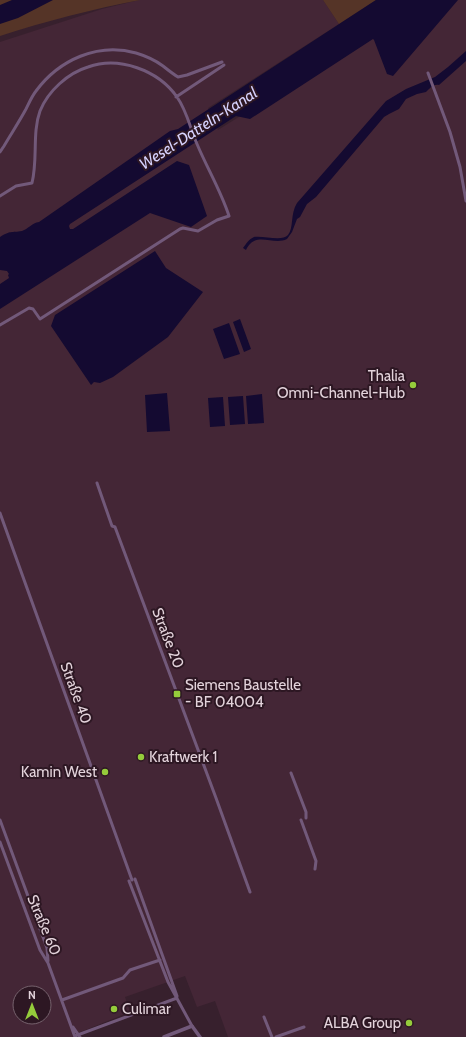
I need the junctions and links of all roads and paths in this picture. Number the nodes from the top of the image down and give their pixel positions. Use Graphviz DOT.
graph roads {
  1 [pos="428,73"];
  2 [pos="176,96"];
  3 [pos="0,152"];
  4 [pos="0,196"];
  5 [pos="466,201"];
  6 [pos="0,325"];
  7 [pos="97,483"];
  8 [pos="0,513"];
  9 [pos="291,774"];
  10 [pos="306,818"];
  11 [pos="0,820"];
  12 [pos="300,820"];
  13 [pos="0,842"];
  14 [pos="315,868"];
  15 [pos="132,880"];
  16 [pos="250,892"];
  17 [pos="163,958"];
  18 [pos="159,960"];
  19 [pos="48,963"];
  20 [pos="170,981"];
  21 [pos="177,998"];
  22 [pos="62,1000"];
  23 [pos="264,1017"];
  24 [pos="192,1026"];
  25 [pos="304,1027"];
  26 [pos="77,1036"];
  27 [pos="164,1037"];
  28 [pos="200,1037"];
  29 [pos="272,1037"];
  30 [pos="276,1037"];
  1 -- 5 [label="street"];
  2 -- 3 [label="street"];
  2 -- 4 [label="street"];
  2 -- 6 [label="street"];
  7 -- 16 [label="street, Straße 20"];
  8 -- 15 [label="street, Straße 40"];
  9 -- 10 [label="street"];
  11 -- 19 [label="street"];
  12 -- 14 [label="street"];
  13 -- 19 [label="street, Straße 60"];
  15 -- 17 [label="street"];
  15 -- 18 [label="street, Straße 40"];
  17 -- 18 [label="street"];
  17 -- 20 [label="street"];
  18 -- 20 [label="street, Straße 40"];
  18 -- 22 [label="street"];
  19 -- 22 [label="street, Straße 60"];
  20 -- 21 [label="street"];
  21 -- 24 [label="street"];
  21 -- 26 [label="street"];
  22 -- 26 [label="street, Straße 60"];
  23 -- 29 [label="street"];
  24 -- 27 [label="street"];
  24 -- 28 [label="street"];
  25 -- 30 [label="street"];
}
